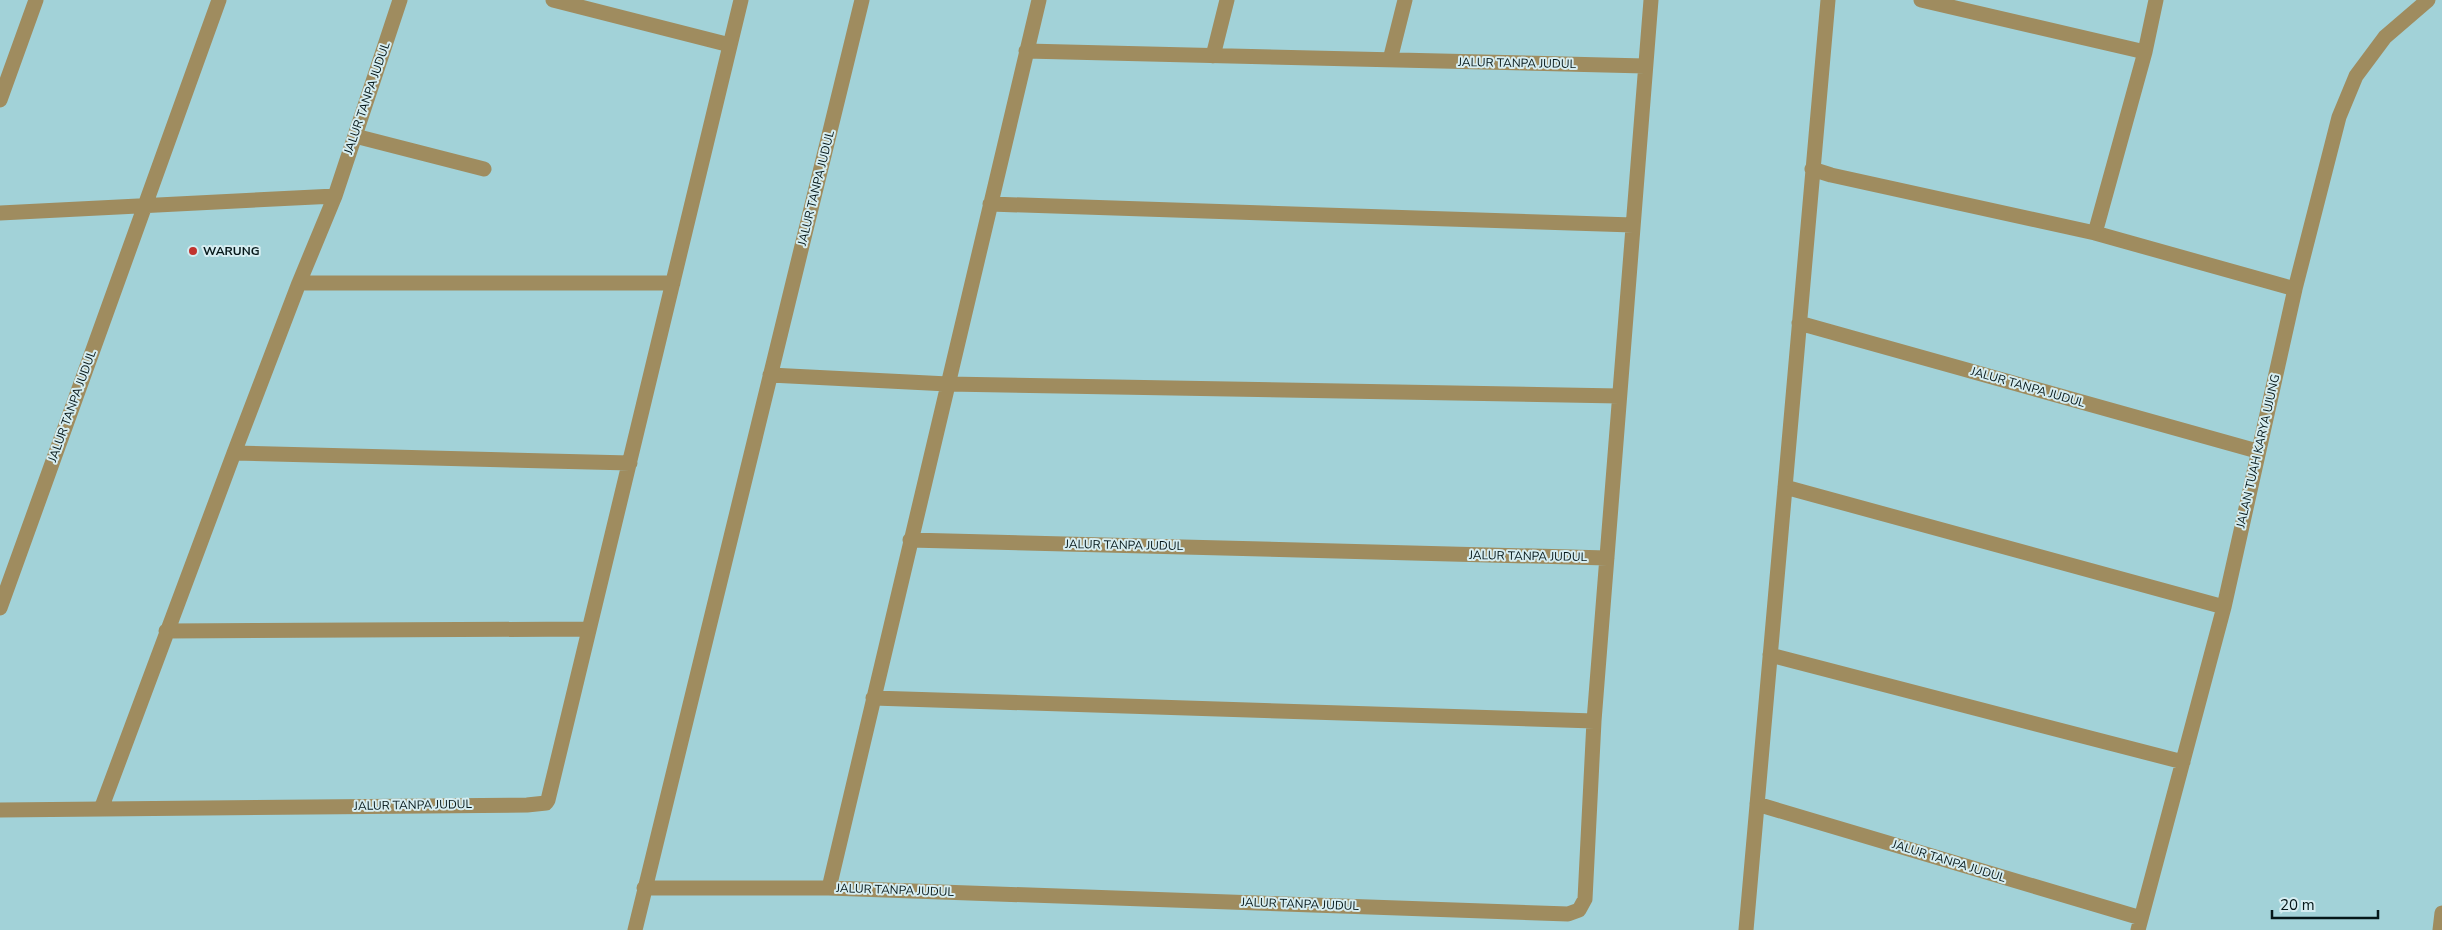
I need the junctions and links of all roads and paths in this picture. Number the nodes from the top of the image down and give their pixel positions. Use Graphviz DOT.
graph roads {
  1 [pos="36,0"];
  2 [pos="219,0"];
  3 [pos="400,0"];
  4 [pos="553,0"];
  5 [pos="741,0"];
  6 [pos="862,0"];
  7 [pos="1040,0"];
  8 [pos="1227,0"];
  9 [pos="1405,0"];
  10 [pos="1651,0"];
  11 [pos="1828,0"];
  12 [pos="1921,0"];
  13 [pos="2156,0"];
  14 [pos="2428,0"];
  15 [pos="2437,0"];
  16 [pos="2442,2"];
  17 [pos="730,46"];
  18 [pos="1026,51"];
  19 [pos="2145,52"];
  20 [pos="1213,56"];
  21 [pos="1390,60"];
  22 [pos="1645,66"];
  23 [pos="0,100"];
  24 [pos="355,136"];
  25 [pos="484,169"];
  26 [pos="1812,169"];
  27 [pos="335,196"];
  28 [pos="990,204"];
  29 [pos="145,205"];
  30 [pos="0,213"];
  31 [pos="1633,225"];
  32 [pos="2095,233"];
  33 [pos="299,283"];
  34 [pos="673,283"];
  35 [pos="2295,289"];
  36 [pos="1799,322"];
  37 [pos="770,376"];
  38 [pos="948,384"];
  39 [pos="1619,396"];
  40 [pos="2257,451"];
  41 [pos="234,452"];
  42 [pos="630,463"];
  43 [pos="1784,487"];
  44 [pos="910,540"];
  45 [pos="1607,558"];
  46 [pos="2224,607"];
  47 [pos="0,608"];
  48 [pos="590,629"];
  49 [pos="166,631"];
  50 [pos="1770,655"];
  51 [pos="873,698"];
  52 [pos="1594,721"];
  53 [pos="2183,762"];
  54 [pos="1757,804"];
  55 [pos="101,809"];
  56 [pos="0,810"];
  57 [pos="644,888"];
  58 [pos="829,888"];
  59 [pos="2442,913"];
  60 [pos="2139,924"];
  61 [pos="636,930"];
  62 [pos="1746,930"];
  63 [pos="2440,930"];
  1 -- 23 [label="street"];
  2 -- 29 [label="street, JALUR TANPA JUDUL"];
  3 -- 24 [label="street, JALUR TANPA JUDUL"];
  4 -- 17 [label="street"];
  5 -- 17 [label="street, JALUR TANPA JUDUL"];
  6 -- 37 [label="street, JALUR TANPA JUDUL"];
  7 -- 18 [label="street, JALUR TANPA JUDUL"];
  8 -- 20 [label="street"];
  9 -- 21 [label="street"];
  10 -- 22 [label="street, JALUR TANPA JUDUL"];
  11 -- 26 [label="street"];
  12 -- 19 [label="street"];
  13 -- 19 [label="street"];
  14 -- 35 [label="street, JALAN TUAH KARYA UJUNG"];
  15 -- 16 [label="street"];
  17 -- 34 [label="street, JALUR TANPA JUDUL"];
  18 -- 20 [label="street, JALUR TANPA JUDUL"];
  18 -- 28 [label="street, JALUR TANPA JUDUL"];
  19 -- 32 [label="street"];
  20 -- 21 [label="street, JALUR TANPA JUDUL"];
  21 -- 22 [label="street, JALUR TANPA JUDUL"];
  22 -- 31 [label="street, JALUR TANPA JUDUL"];
  24 -- 25 [label="street"];
  24 -- 27 [label="street, JALUR TANPA JUDUL"];
  26 -- 32 [label="street"];
  26 -- 36 [label="street"];
  27 -- 29 [label="street"];
  27 -- 33 [label="street, JALUR TANPA JUDUL"];
  28 -- 31 [label="street"];
  28 -- 38 [label="street, JALUR TANPA JUDUL"];
  29 -- 30 [label="street"];
  29 -- 47 [label="street, JALUR TANPA JUDUL"];
  31 -- 39 [label="street, JALUR TANPA JUDUL"];
  32 -- 35 [label="street"];
  33 -- 34 [label="street"];
  33 -- 41 [label="street, JALUR TANPA JUDUL"];
  34 -- 42 [label="street, JALUR TANPA JUDUL"];
  35 -- 40 [label="street, JALAN TUAH KARYA UJUNG"];
  36 -- 40 [label="street, JALUR TANPA JUDUL"];
  36 -- 43 [label="street"];
  37 -- 38 [label="street"];
  37 -- 57 [label="street, JALUR TANPA JUDUL"];
  38 -- 39 [label="street"];
  38 -- 44 [label="street, JALUR TANPA JUDUL"];
  39 -- 45 [label="street, JALUR TANPA JUDUL"];
  40 -- 46 [label="street, JALAN TUAH KARYA UJUNG"];
  41 -- 42 [label="street"];
  41 -- 49 [label="street, JALUR TANPA JUDUL"];
  42 -- 48 [label="street, JALUR TANPA JUDUL"];
  43 -- 46 [label="street"];
  43 -- 50 [label="street"];
  44 -- 45 [label="street, JALUR TANPA JUDUL"];
  44 -- 51 [label="street, JALUR TANPA JUDUL"];
  45 -- 52 [label="street, JALUR TANPA JUDUL"];
  46 -- 53 [label="street, JALAN TUAH KARYA UJUNG"];
  48 -- 49 [label="street"];
  48 -- 55 [label="street, JALUR TANPA JUDUL"];
  49 -- 55 [label="street, JALUR TANPA JUDUL"];
  50 -- 53 [label="street"];
  50 -- 54 [label="street"];
  51 -- 52 [label="street"];
  51 -- 58 [label="street, JALUR TANPA JUDUL"];
  52 -- 58 [label="street, JALUR TANPA JUDUL"];
  53 -- 60 [label="street, JALAN TUAH KARYA UJUNG"];
  54 -- 60 [label="street, JALUR TANPA JUDUL"];
  54 -- 62 [label="street"];
  55 -- 56 [label="street, JALUR TANPA JUDUL"];
  57 -- 58 [label="street, JALUR TANPA JUDUL"];
  57 -- 61 [label="street, JALUR TANPA JUDUL"];
  59 -- 63 [label="street"];
}
